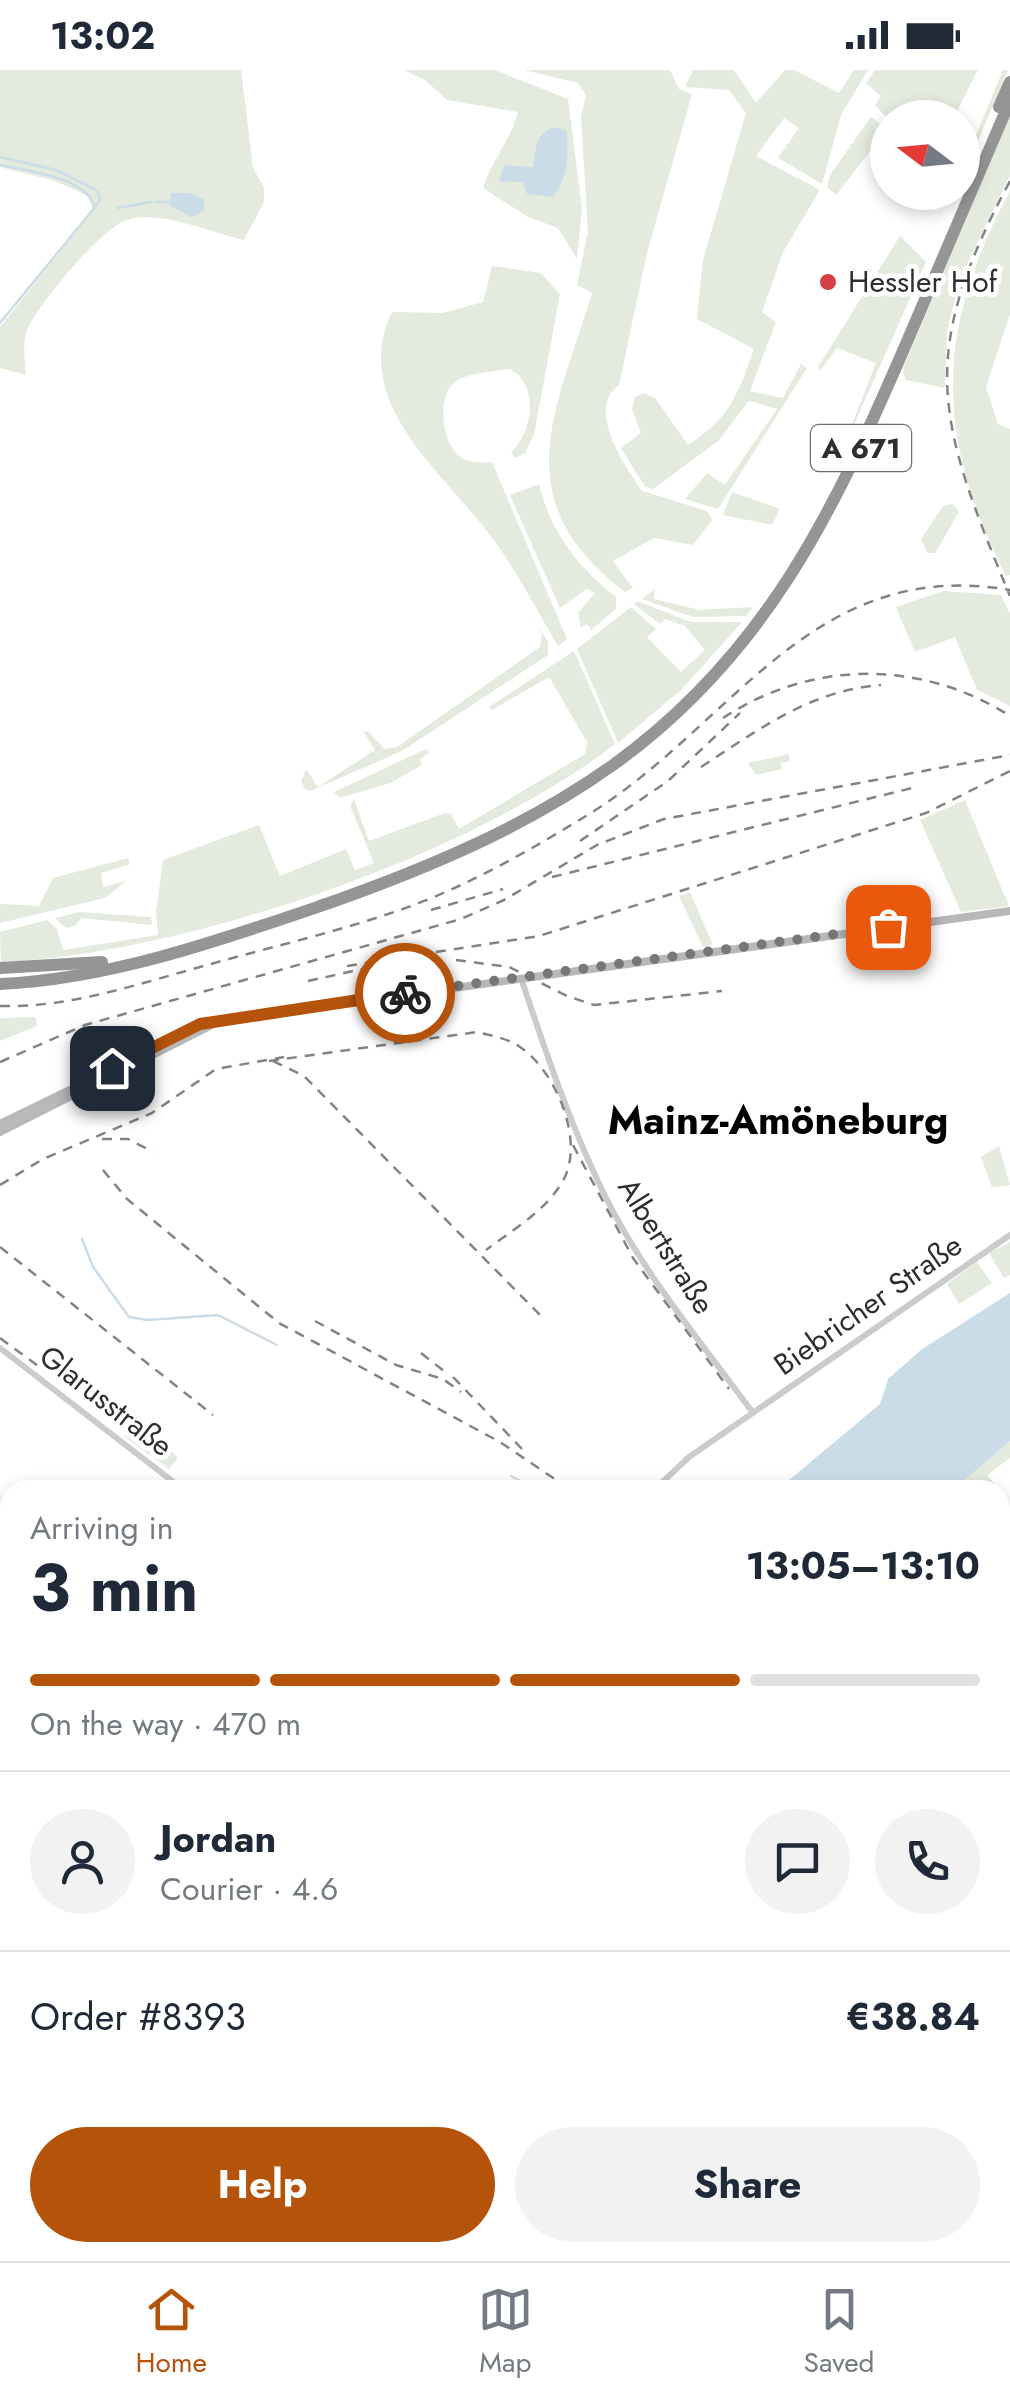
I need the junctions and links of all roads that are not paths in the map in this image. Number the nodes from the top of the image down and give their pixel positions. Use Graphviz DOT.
graph roads {
  1 [pos="1010,82"];
  2 [pos="1010,101"];
  3 [pos="980,151"];
  4 [pos="954,210"];
  5 [pos="634,745"];
  6 [pos="1010,911"];
  7 [pos="102,966"];
  8 [pos="0,968"];
  9 [pos="521,977"];
  10 [pos="0,980"];
  11 [pos="0,993"];
  12 [pos="0,1128"];
  13 [pos="1010,1235"];
  14 [pos="0,1348"];
  15 [pos="753,1413"];
  16 [pos="171,1480"];
  17 [pos="664,1480"];
  1 -- 3 [label="highway, A 671"];
  2 -- 5 [label="highway, A 671"];
  4 -- 5 [label="highway, A 671"];
  5 -- 7 [label="highway, A 671"];
  6 -- 9 [label="main road"];
  7 -- 8 [label="highway"];
  7 -- 10 [label="highway, A 671"];
  7 -- 11 [label="highway"];
  9 -- 12 [label="main road"];
  9 -- 15 [label="street, Albertstraße"];
  13 -- 15 [label="street, Biebricher Straße"];
  14 -- 16 [label="street, Glarusstraße"];
  15 -- 17 [label="street, Biebricher Straße"];
}
